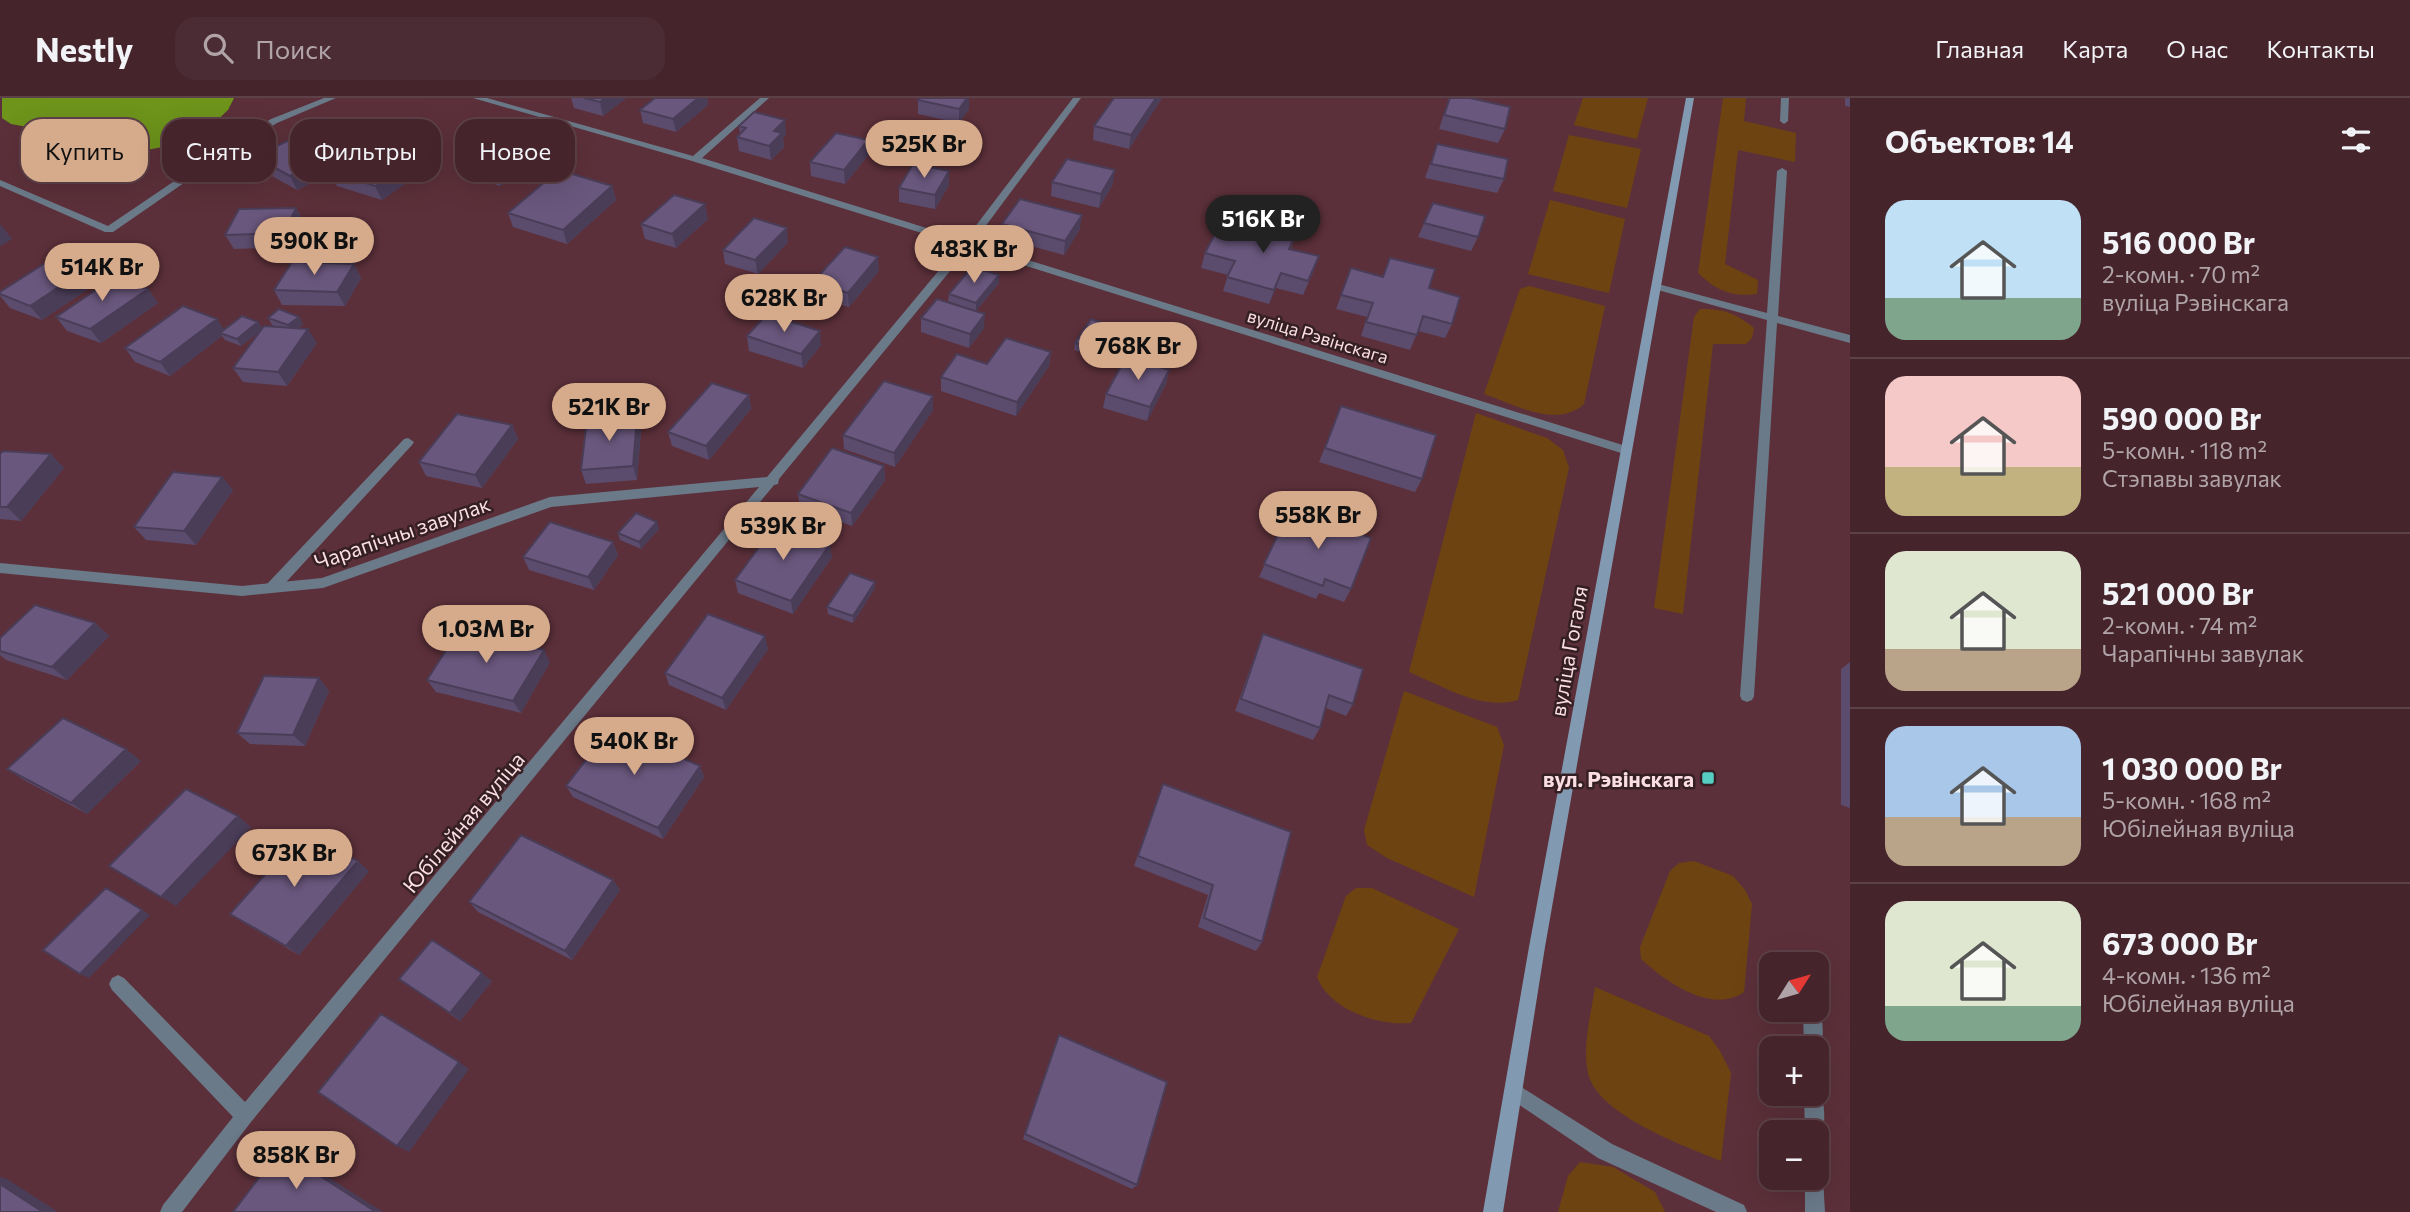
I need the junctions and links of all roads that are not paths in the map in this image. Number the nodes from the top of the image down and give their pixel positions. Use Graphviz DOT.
graph roads {
  1 [pos="332,98"];
  2 [pos="477,98"];
  3 [pos="765,98"];
  4 [pos="1077,98"];
  5 [pos="1690,98"];
  6 [pos="1785,98"];
  7 [pos="1784,121"];
  8 [pos="695,159"];
  9 [pos="1782,171"];
  10 [pos="0,183"];
  11 [pos="967,245"];
  12 [pos="1658,287"];
  13 [pos="1774,318"];
  14 [pos="1850,339"];
  15 [pos="408,442"];
  16 [pos="1625,450"];
  17 [pos="774,481"];
  18 [pos="0,568"];
  19 [pos="273,587"];
  20 [pos="1747,696"];
  21 [pos="118,984"];
  22 [pos="1515,1092"];
  23 [pos="245,1116"];
  24 [pos="1814,1190"];
  25 [pos="170,1212"];
  26 [pos="1493,1212"];
  27 [pos="1737,1212"];
  28 [pos="1815,1212"];
  1 -- 10 [label="street"];
  2 -- 8 [label="street, вуліца Рэвінскага"];
  3 -- 8 [label="street"];
  4 -- 11 [label="street, Юбілейная вуліца"];
  5 -- 12 [label="main road, вуліца Гогаля"];
  6 -- 7 [label="street"];
  8 -- 11 [label="street, вуліца Рэвінскага"];
  9 -- 13 [label="street"];
  11 -- 16 [label="street, вуліца Рэвінскага"];
  11 -- 17 [label="street, Юбілейная вуліца"];
  12 -- 13 [label="street"];
  12 -- 16 [label="main road, вуліца Гогаля"];
  13 -- 14 [label="street"];
  13 -- 20 [label="street"];
  15 -- 19 [label="street"];
  16 -- 22 [label="main road, вуліца Гогаля"];
  17 -- 19 [label="street, Чарапічны завулак"];
  17 -- 23 [label="street, Юбілейная вуліца"];
  18 -- 19 [label="street, Чарапічны завулак"];
  21 -- 23 [label="street"];
  22 -- 26 [label="main road, вуліца Гогаля"];
  22 -- 27 [label="street"];
  23 -- 25 [label="street, Юбілейная вуліца"];
  24 -- 28 [label="street"];
}
